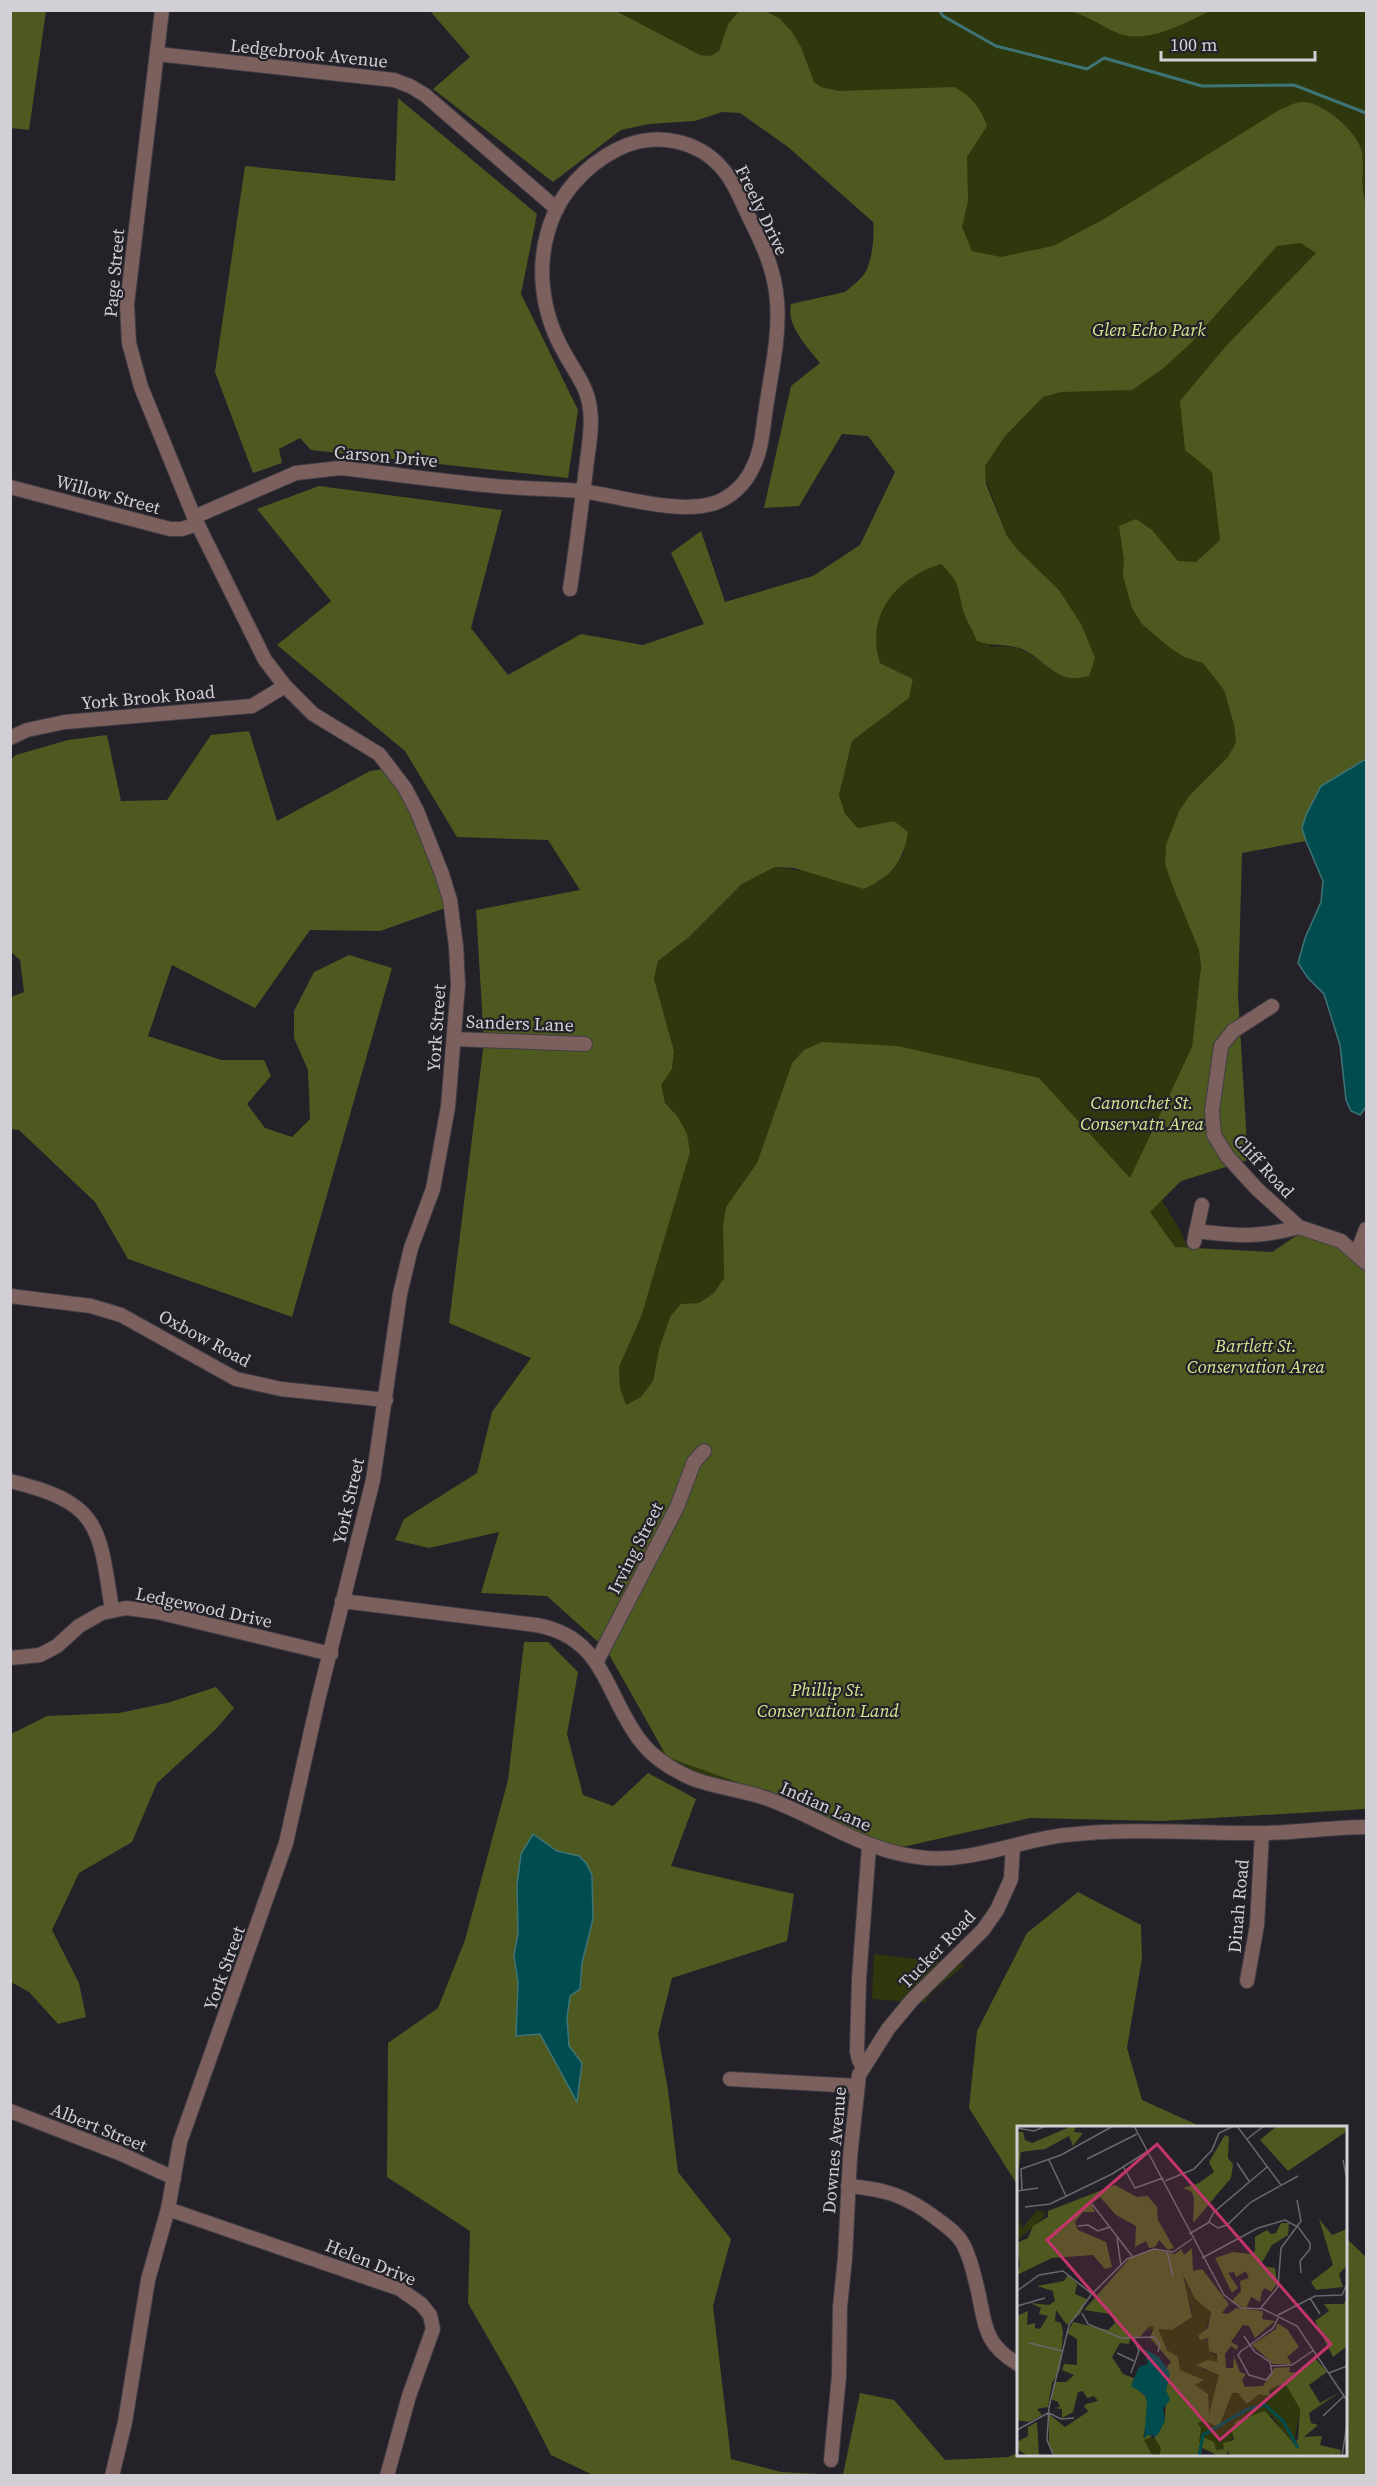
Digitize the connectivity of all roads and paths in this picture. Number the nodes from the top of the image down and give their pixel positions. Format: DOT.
graph roads {
  1 [pos="162,10"];
  2 [pos="157,54"];
  3 [pos="557,209"];
  4 [pos="10,486"];
  5 [pos="584,492"];
  6 [pos="195,520"];
  7 [pos="570,589"];
  8 [pos="229,592"];
  9 [pos="285,686"];
  10 [pos="10,738"];
  11 [pos="1272,1006"];
  12 [pos="454,1039"];
  13 [pos="585,1044"];
  14 [pos="1202,1205"];
  15 [pos="1299,1227"];
  16 [pos="1366,1229"];
  17 [pos="1362,1258"];
  18 [pos="10,1296"];
  19 [pos="386,1400"];
  20 [pos="704,1451"];
  21 [pos="10,1481"];
  22 [pos="342,1600"];
  23 [pos="112,1610"];
  24 [pos="331,1653"];
  25 [pos="10,1658"];
  26 [pos="597,1661"];
  27 [pos="1366,1827"];
  28 [pos="1262,1833"];
  29 [pos="869,1846"];
  30 [pos="1013,1846"];
  31 [pos="1247,1981"];
  32 [pos="864,2067"];
  33 [pos="730,2079"];
  34 [pos="857,2086"];
  35 [pos="10,2110"];
  36 [pos="174,2178"];
  37 [pos="848,2186"];
  38 [pos="168,2208"];
  39 [pos="1017,2363"];
  40 [pos="831,2460"];
  41 [pos="112,2475"];
  42 [pos="387,2475"];
  1 -- 2 [label="street, Page Street"];
  2 -- 3 [label="street, Ledgebrook Avenue"];
  2 -- 6 [label="street, Page Street"];
  3 -- 5 [label="street, Freely Drive"];
  3 -- 5 [label="street, Freely Drive"];
  4 -- 6 [label="street, Willow Street"];
  5 -- 6 [label="street, Carson Drive"];
  5 -- 7 [label="street"];
  6 -- 8 [label="street, Page Street"];
  8 -- 9 [label="street, York Street"];
  9 -- 10 [label="street, York Brook Road"];
  9 -- 12 [label="street, York Street"];
  11 -- 15 [label="street, Cliff Road"];
  12 -- 13 [label="street, Sanders Lane"];
  12 -- 19 [label="street, York Street"];
  14 -- 15 [label="street"];
  15 -- 17 [label="street"];
  16 -- 17 [label="street"];
  18 -- 19 [label="street, Oxbow Road"];
  19 -- 22 [label="street, York Street"];
  20 -- 26 [label="street, Irving Street"];
  21 -- 23 [label="street"];
  22 -- 24 [label="street, York Street"];
  22 -- 26 [label="street, Indian Lane"];
  23 -- 24 [label="street, Ledgewood Drive"];
  23 -- 25 [label="street, Ledgewood Drive"];
  24 -- 36 [label="street, York Street"];
  26 -- 29 [label="street, Indian Lane"];
  27 -- 28 [label="street, Indian Lane"];
  28 -- 30 [label="street, Indian Lane"];
  28 -- 31 [label="street, Dinah Road"];
  29 -- 30 [label="street, Indian Lane"];
  29 -- 32 [label="street, Downes Avenue"];
  30 -- 32 [label="street, Tucker Road"];
  32 -- 34 [label="street, Downes Avenue"];
  33 -- 34 [label="street"];
  34 -- 37 [label="street, Downes Avenue"];
  35 -- 36 [label="street, Albert Street"];
  36 -- 38 [label="street, York Street"];
  37 -- 39 [label="street"];
  37 -- 40 [label="street, Downes Avenue"];
  38 -- 41 [label="street, York Street"];
  38 -- 42 [label="street, Helen Drive"];
}
